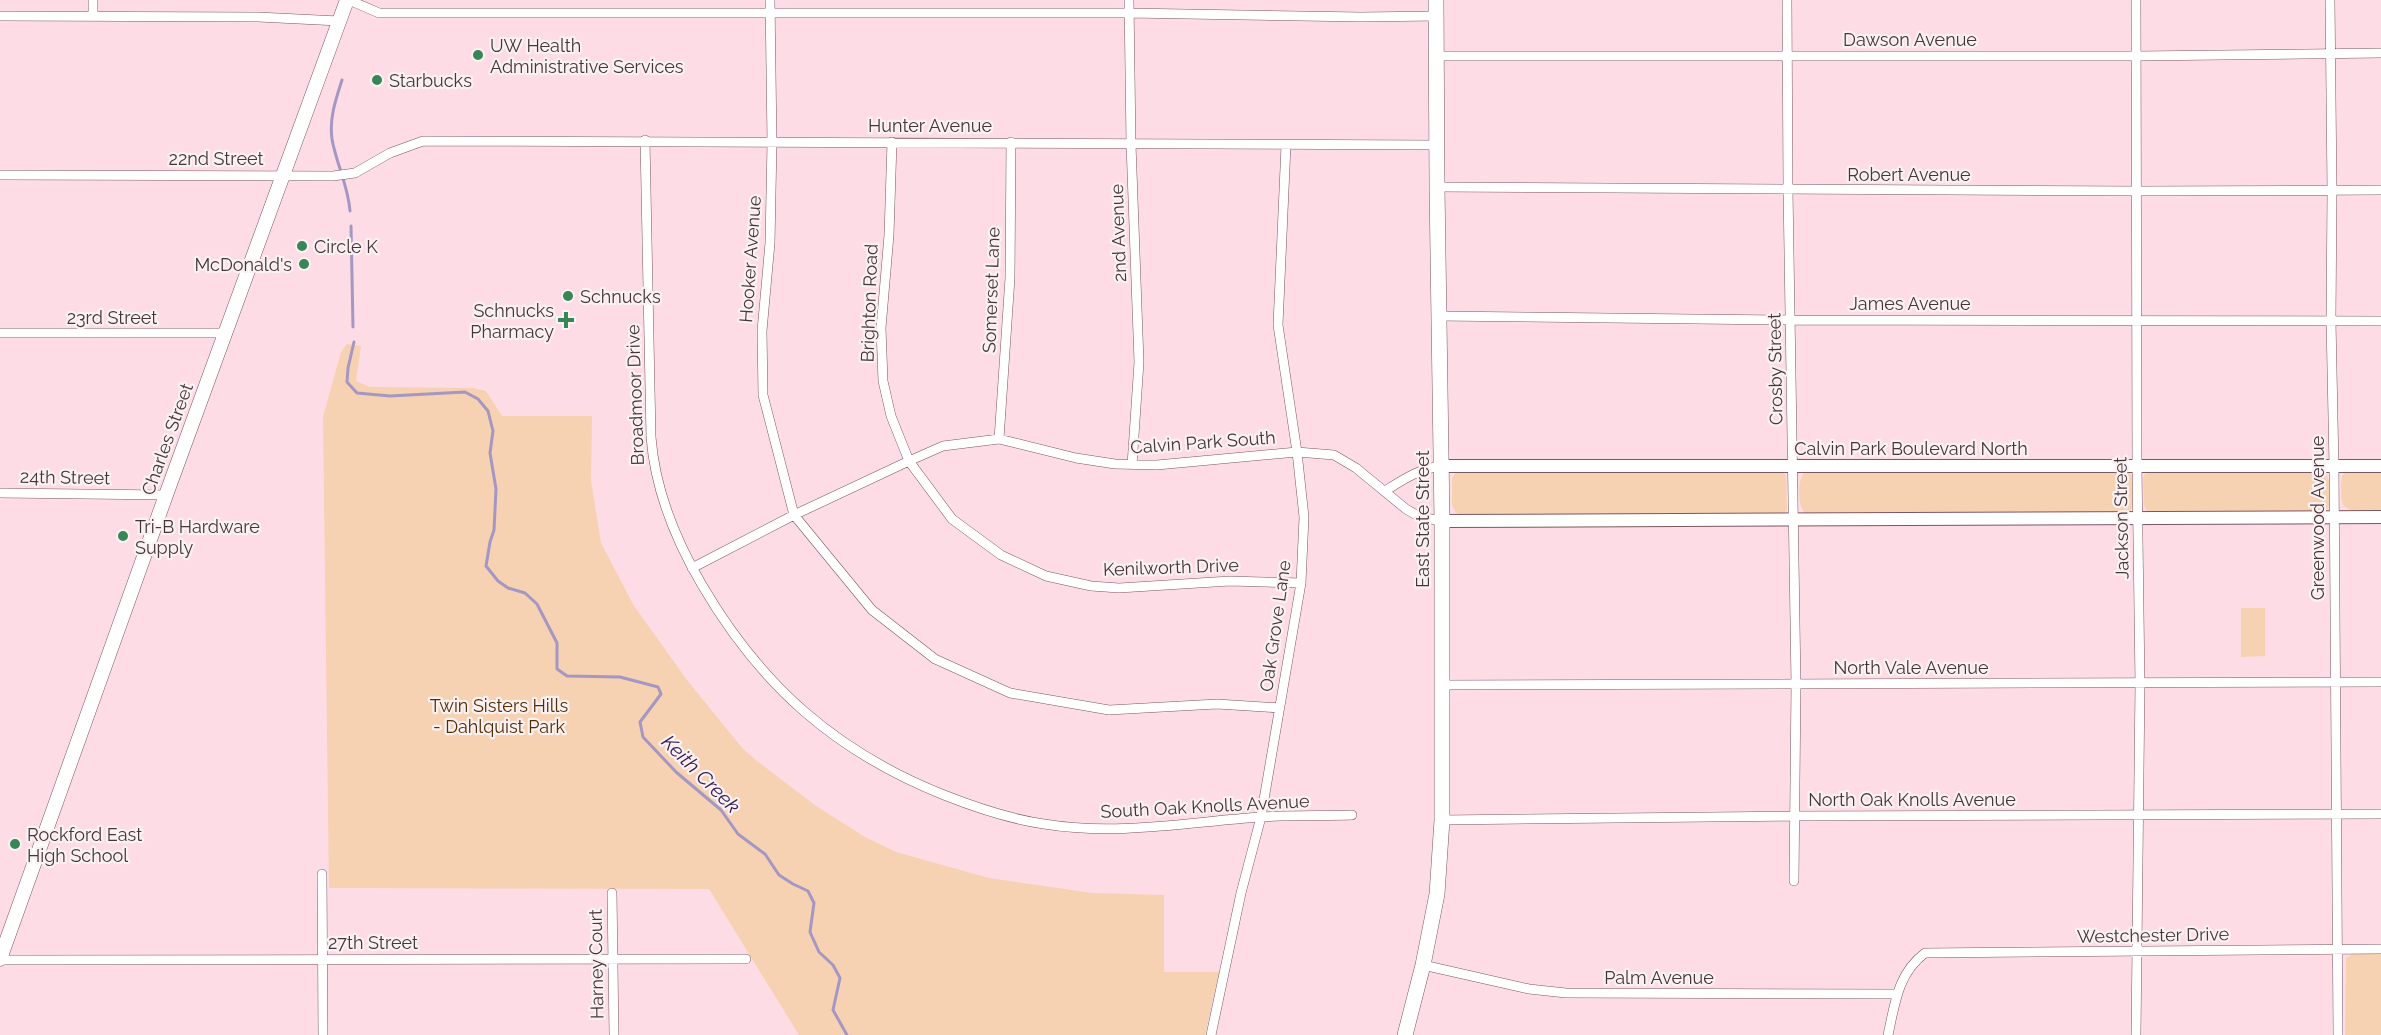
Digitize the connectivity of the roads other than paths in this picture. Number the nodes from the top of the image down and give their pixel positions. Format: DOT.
graph roads {
  1 [pos="93,0"];
  2 [pos="348,0"];
  3 [pos="770,0"];
  4 [pos="1129,0"];
  5 [pos="1436,0"];
  6 [pos="1787,0"];
  7 [pos="2136,0"];
  8 [pos="2330,0"];
  9 [pos="770,13"];
  10 [pos="1129,13"];
  11 [pos="93,15"];
  12 [pos="0,16"];
  13 [pos="1437,16"];
  14 [pos="339,21"];
  15 [pos="2330,53"];
  16 [pos="2381,53"];
  17 [pos="1787,55"];
  18 [pos="1438,56"];
  19 [pos="2137,56"];
  20 [pos="645,140"];
  21 [pos="423,141"];
  22 [pos="772,142"];
  23 [pos="892,142"];
  24 [pos="1011,142"];
  25 [pos="1131,144"];
  26 [pos="1287,145"];
  27 [pos="1436,145"];
  28 [pos="0,175"];
  29 [pos="284,175"];
  30 [pos="1437,187"];
  31 [pos="1788,190"];
  32 [pos="2381,190"];
  33 [pos="2138,191"];
  34 [pos="2332,191"];
  35 [pos="1438,316"];
  36 [pos="1791,320"];
  37 [pos="2137,320"];
  38 [pos="2331,321"];
  39 [pos="2381,321"];
  40 [pos="0,333"];
  41 [pos="225,333"];
  42 [pos="999,439"];
  43 [pos="1297,452"];
  44 [pos="909,460"];
  45 [pos="1132,465"];
  46 [pos="1442,466"];
  47 [pos="1793,466"];
  48 [pos="2137,466"];
  49 [pos="2334,466"];
  50 [pos="2381,466"];
  51 [pos="1385,491"];
  52 [pos="0,493"];
  53 [pos="166,495"];
  54 [pos="794,515"];
  55 [pos="2139,517"];
  56 [pos="2334,517"];
  57 [pos="2381,517"];
  58 [pos="1793,519"];
  59 [pos="1442,521"];
  60 [pos="693,568"];
  61 [pos="1301,583"];
  62 [pos="2335,682"];
  63 [pos="2381,682"];
  64 [pos="1796,684"];
  65 [pos="2140,684"];
  66 [pos="1441,686"];
  67 [pos="1280,708"];
  68 [pos="2337,814"];
  69 [pos="2381,814"];
  70 [pos="1352,815"];
  71 [pos="2140,815"];
  72 [pos="1794,816"];
  73 [pos="1261,817"];
  74 [pos="1442,820"];
  75 [pos="322,874"];
  76 [pos="1794,881"];
  77 [pos="612,893"];
  78 [pos="2338,949"];
  79 [pos="2381,949"];
  80 [pos="2137,952"];
  81 [pos="322,958"];
  82 [pos="612,958"];
  83 [pos="746,959"];
  84 [pos="0,960"];
  85 [pos="1422,965"];
  86 [pos="1897,994"];
  87 [pos="323,1035"];
  88 [pos="614,1035"];
  89 [pos="1211,1035"];
  90 [pos="1405,1035"];
  91 [pos="1888,1035"];
  92 [pos="2136,1035"];
  93 [pos="2338,1035"];
  1 -- 11 [label="street"];
  2 -- 9 [label="street"];
  2 -- 14 [label="main road, Charles Street"];
  3 -- 9 [label="street, Hooker Avenue"];
  4 -- 10 [label="street, 2nd Avenue"];
  5 -- 13 [label="main road, East State Street"];
  6 -- 17 [label="street, Crosby Street"];
  7 -- 19 [label="street, Jackson Street"];
  8 -- 15 [label="street, Greenwood Avenue"];
  9 -- 10 [label="street"];
  9 -- 22 [label="street, Hooker Avenue"];
  10 -- 13 [label="street"];
  10 -- 25 [label="street, 2nd Avenue"];
  11 -- 12 [label="street"];
  11 -- 14 [label="street"];
  13 -- 18 [label="main road, East State Street"];
  14 -- 29 [label="main road, Charles Street"];
  15 -- 16 [label="street, Dawson Avenue"];
  15 -- 19 [label="street, Dawson Avenue"];
  15 -- 34 [label="street, Greenwood Avenue"];
  17 -- 18 [label="street, Dawson Avenue"];
  17 -- 19 [label="street, Dawson Avenue"];
  17 -- 31 [label="street, Crosby Street"];
  18 -- 27 [label="main road, East State Street"];
  19 -- 33 [label="street, Jackson Street"];
  20 -- 21 [label="street, Hunter Avenue"];
  20 -- 22 [label="street, Hunter Avenue"];
  20 -- 60 [label="street, Broadmoor Drive"];
  21 -- 29 [label="street, 22nd Street"];
  22 -- 23 [label="street, Hunter Avenue"];
  22 -- 54 [label="street, Hooker Avenue"];
  23 -- 24 [label="street, Hunter Avenue"];
  23 -- 44 [label="street, Brighton Road"];
  24 -- 25 [label="street, Hunter Avenue"];
  24 -- 42 [label="street, Somerset Lane"];
  25 -- 26 [label="street, Hunter Avenue"];
  25 -- 45 [label="street, 2nd Avenue"];
  26 -- 27 [label="street, Hunter Avenue"];
  26 -- 43 [label="street, Oak Grove Lane"];
  27 -- 30 [label="main road, East State Street"];
  28 -- 29 [label="street, 22nd Street"];
  29 -- 41 [label="main road, Charles Street"];
  30 -- 31 [label="street, Robert Avenue"];
  30 -- 35 [label="main road, East State Street"];
  31 -- 33 [label="street, Robert Avenue"];
  31 -- 36 [label="street, Crosby Street"];
  32 -- 34 [label="street, Robert Avenue"];
  33 -- 34 [label="street, Robert Avenue"];
  33 -- 37 [label="street, Jackson Street"];
  34 -- 38 [label="street, Greenwood Avenue"];
  35 -- 36 [label="street, James Avenue"];
  35 -- 46 [label="main road, East State Street"];
  36 -- 37 [label="street, James Avenue"];
  36 -- 47 [label="street, Crosby Street"];
  37 -- 38 [label="street, James Avenue"];
  37 -- 48 [label="street, Jackson Street"];
  38 -- 39 [label="street, James Avenue"];
  38 -- 49 [label="street, Greenwood Avenue"];
  40 -- 41 [label="street, 23rd Street"];
  41 -- 53 [label="main road, Charles Street"];
  42 -- 44 [label="street, Calvin Park South"];
  42 -- 45 [label="street, Calvin Park South"];
  43 -- 45 [label="street, Calvin Park South"];
  43 -- 51 [label="street, Calvin Park South"];
  43 -- 61 [label="street, Oak Grove Lane"];
  44 -- 54 [label="street, Calvin Park South"];
  44 -- 61 [label="street, Kenilworth Drive"];
  46 -- 47 [label="street, Calvin Park Boulevard North"];
  46 -- 51 [label="street"];
  46 -- 59 [label="main road, East State Street"];
  47 -- 48 [label="street, Calvin Park Boulevard North"];
  47 -- 58 [label="street, Crosby Street"];
  48 -- 49 [label="street, Calvin Park Boulevard North"];
  48 -- 55 [label="street, Jackson Street"];
  49 -- 50 [label="street, Calvin Park Boulevard North"];
  49 -- 56 [label="street, Greenwood Avenue"];
  51 -- 59 [label="street, Calvin Park South"];
  52 -- 53 [label="street, 24th Street"];
  53 -- 84 [label="main road, Charles Street"];
  54 -- 60 [label="street, Calvin Park South"];
  54 -- 67 [label="street"];
  55 -- 56 [label="street"];
  55 -- 58 [label="street"];
  55 -- 65 [label="street, Jackson Street"];
  56 -- 57 [label="street"];
  56 -- 62 [label="street, Greenwood Avenue"];
  58 -- 59 [label="street"];
  58 -- 64 [label="street, Crosby Street"];
  59 -- 66 [label="main road, East State Street"];
  60 -- 73 [label="street, South Oak Knolls Avenue"];
  61 -- 67 [label="street, Oak Grove Lane"];
  62 -- 63 [label="street, North Vale Avenue"];
  62 -- 65 [label="street, North Vale Avenue"];
  62 -- 68 [label="street, Greenwood Avenue"];
  64 -- 65 [label="street, North Vale Avenue"];
  64 -- 66 [label="street, North Vale Avenue"];
  64 -- 72 [label="street, Crosby Street"];
  65 -- 71 [label="street, Jackson Street"];
  66 -- 74 [label="main road, East State Street"];
  67 -- 73 [label="street, Oak Grove Lane"];
  68 -- 69 [label="street, North Oak Knolls Avenue"];
  68 -- 71 [label="street, North Oak Knolls Avenue"];
  68 -- 78 [label="street, Greenwood Avenue"];
  70 -- 73 [label="street, South Oak Knolls Avenue"];
  71 -- 72 [label="street, North Oak Knolls Avenue"];
  71 -- 80 [label="street, Jackson Street"];
  72 -- 74 [label="street, North Oak Knolls Avenue"];
  72 -- 76 [label="street, Crosby Street"];
  73 -- 89 [label="street, Oak Grove Lane"];
  74 -- 85 [label="main road, East State Street"];
  75 -- 81 [label="street"];
  77 -- 82 [label="street, Harney Court"];
  78 -- 79 [label="street, Westchester Drive"];
  78 -- 80 [label="street, Westchester Drive"];
  78 -- 93 [label="street, Greenwood Avenue"];
  80 -- 86 [label="street, Westchester Drive"];
  80 -- 92 [label="street, Jackson Street"];
  81 -- 82 [label="street, 27th Street"];
  81 -- 84 [label="street, 27th Street"];
  81 -- 87 [label="street"];
  82 -- 83 [label="street, 27th Street"];
  82 -- 88 [label="street, Harney Court"];
  85 -- 86 [label="street, Palm Avenue"];
  85 -- 90 [label="main road, East State Street"];
  86 -- 91 [label="street"];
}
